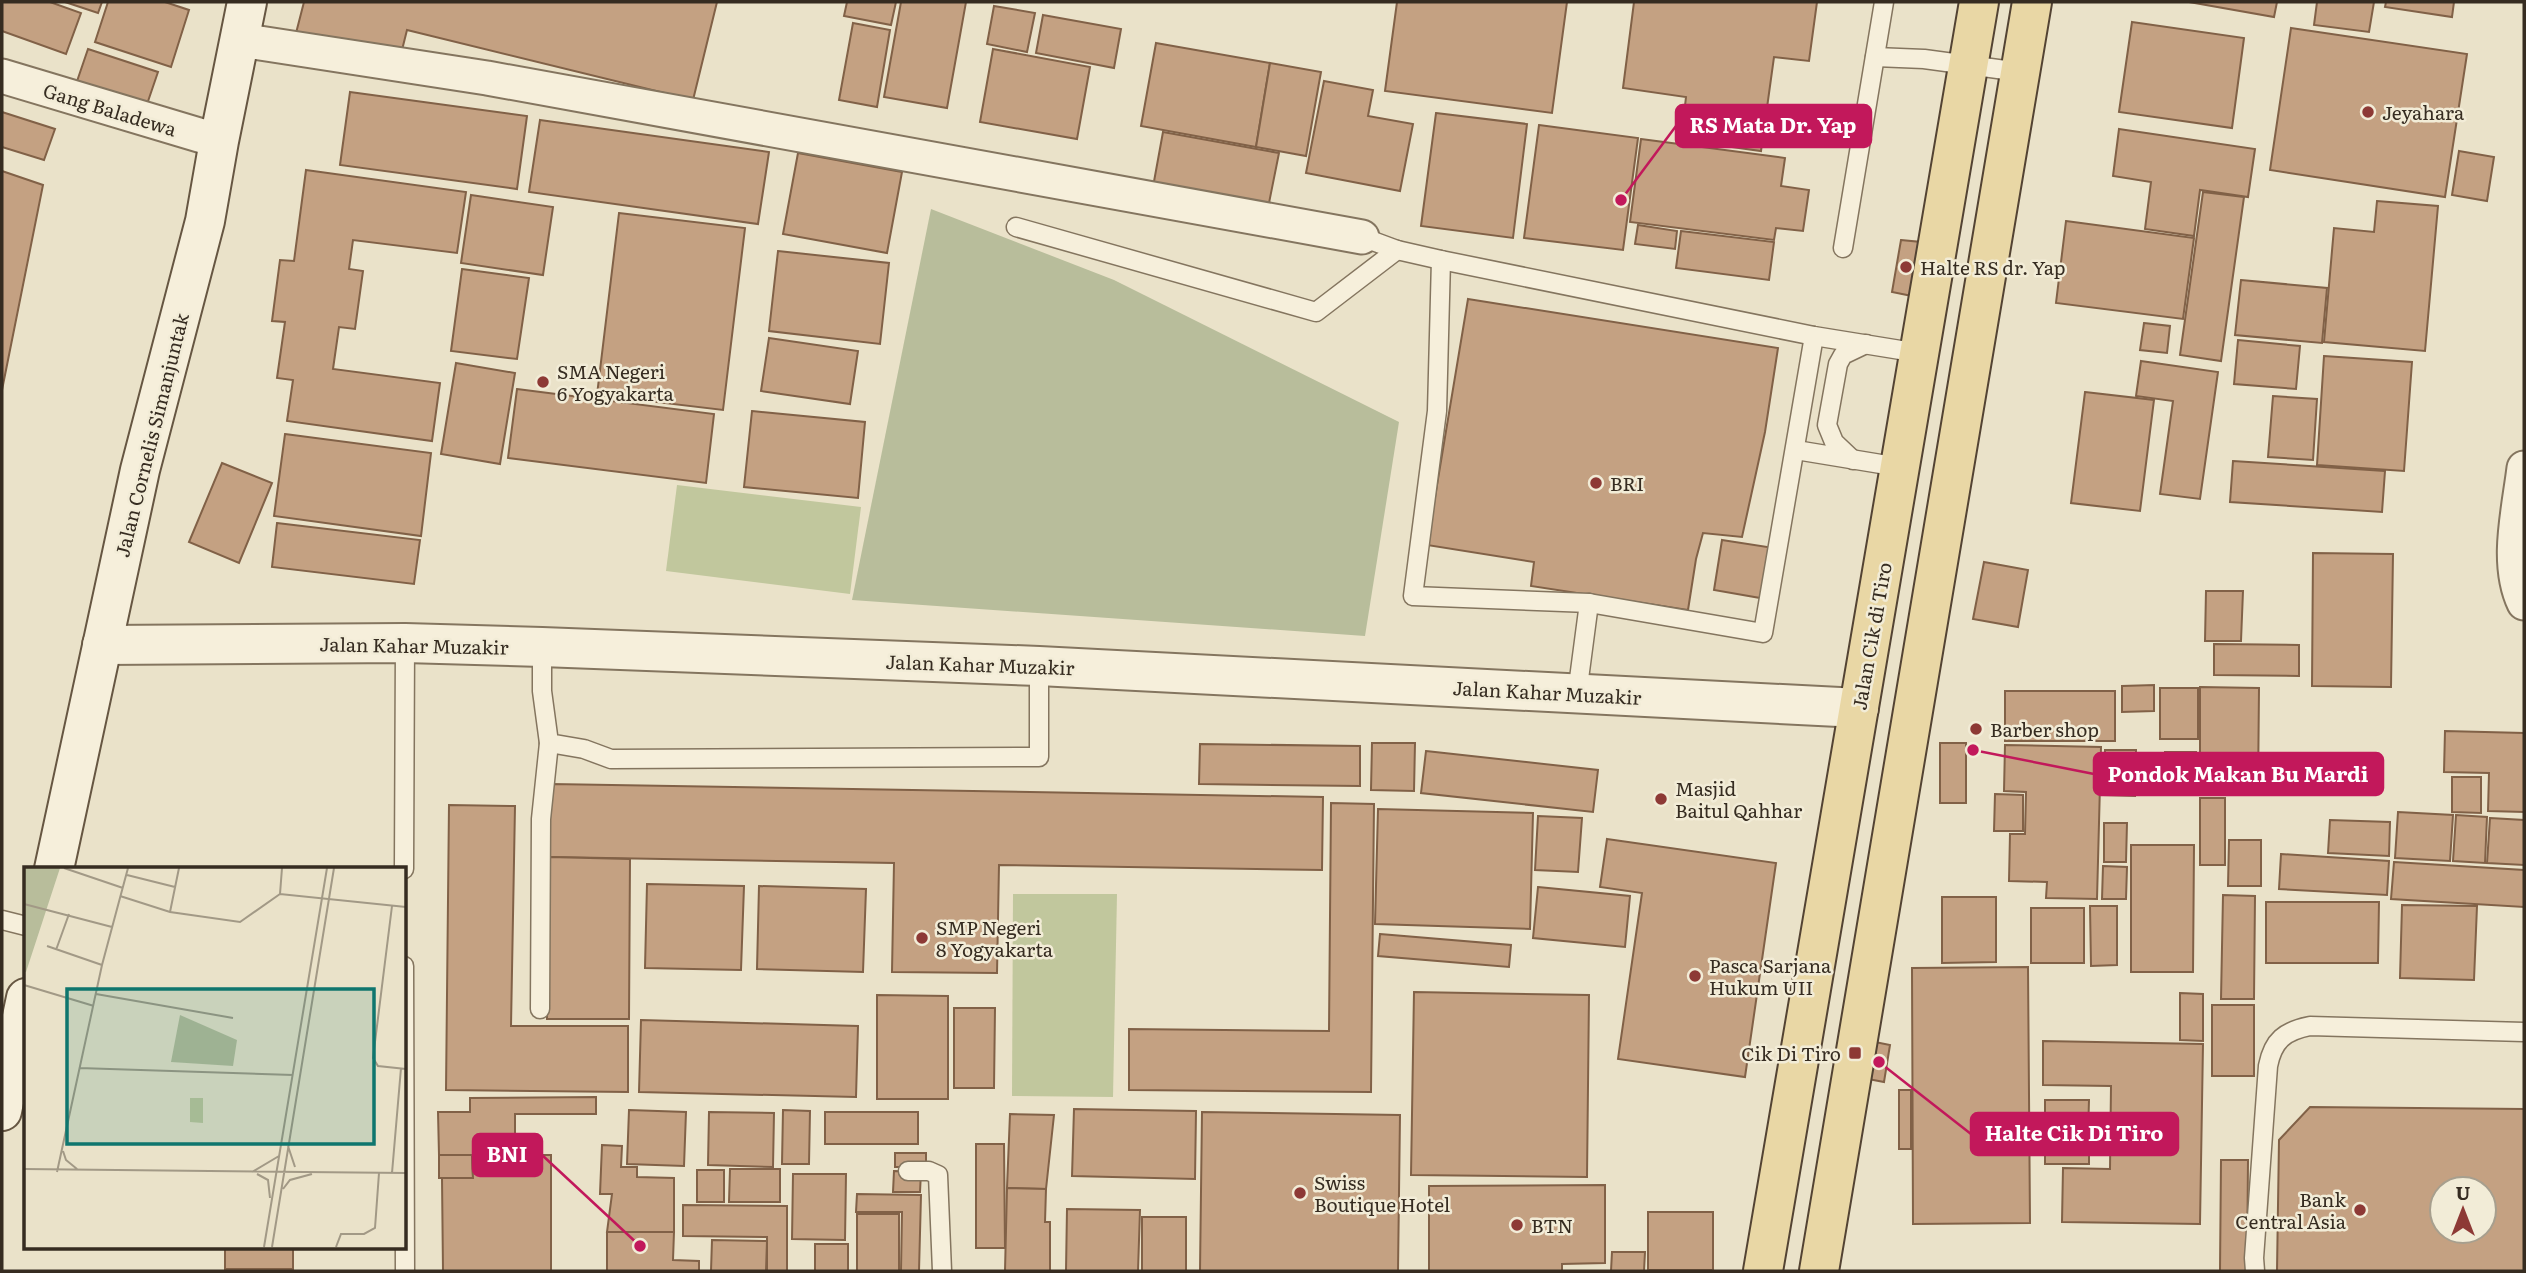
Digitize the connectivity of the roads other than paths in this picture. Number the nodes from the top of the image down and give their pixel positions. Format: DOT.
graph roads {
  1 [pos="247,2"];
  2 [pos="1884,2"];
  3 [pos="1979,2"];
  4 [pos="2032,2"];
  5 [pos="240,40"];
  6 [pos="1875,57"];
  7 [pos="1969,65"];
  8 [pos="2020,72"];
  9 [pos="2,76"];
  10 [pos="219,141"];
  11 [pos="1016,227"];
  12 [pos="1362,237"];
  13 [pos="1843,248"];
  14 [pos="1397,250"];
  15 [pos="1441,260"];
  16 [pos="1814,336"];
  17 [pos="1866,344"];
  18 [pos="1920,353"];
  19 [pos="1796,450"];
  20 [pos="1853,460"];
  21 [pos="1899,467"];
  22 [pos="2524,468"];
  23 [pos="1589,603"];
  24 [pos="2524,603"];
  25 [pos="405,643"];
  26 [pos="102,646"];
  27 [pos="542,647"];
  28 [pos="1039,666"];
  29 [pos="1577,694"];
  30 [pos="1859,708"];
  31 [pos="1913,711"];
  32 [pos="549,743"];
  33 [pos="54,867"];
  34 [pos="404,867"];
  35 [pos="2,920"];
  36 [pos="24,926"];
  37 [pos="24,1004"];
  38 [pos="540,1009"];
  39 [pos="2524,1032"];
  40 [pos="8,1056"];
  41 [pos="2,1111"];
  42 [pos="908,1171"];
  43 [pos="405,1248"];
  44 [pos="405,1271"];
  45 [pos="942,1271"];
  46 [pos="1763,1271"];
  47 [pos="1819,1271"];
  48 [pos="2255,1271"];
  1 -- 5 [label="street, Jalan Cornelis Simanjuntak"];
  2 -- 6 [label="lane"];
  3 -- 7 [label="main road, Jalan Cik di Tiro"];
  4 -- 8 [label="main road"];
  5 -- 10 [label="street, Jalan Cornelis Simanjuntak"];
  5 -- 12 [label="street"];
  6 -- 7 [label="lane"];
  6 -- 13 [label="lane"];
  7 -- 8 [label="lane"];
  7 -- 18 [label="main road, Jalan Cik di Tiro"];
  8 -- 31 [label="main road"];
  9 -- 10 [label="street, Gang Baladewa"];
  10 -- 26 [label="street, Jalan Cornelis Simanjuntak"];
  11 -- 14 [label="lane"];
  12 -- 14 [label="lane"];
  14 -- 15 [label="lane"];
  15 -- 16 [label="lane"];
  15 -- 23 [label="lane"];
  16 -- 17 [label="lane"];
  16 -- 19 [label="lane"];
  17 -- 18 [label="lane"];
  17 -- 20 [label="lane"];
  18 -- 21 [label="main road, Jalan Cik di Tiro"];
  19 -- 20 [label="lane"];
  19 -- 23 [label="lane"];
  20 -- 21 [label="lane"];
  21 -- 30 [label="main road, Jalan Cik di Tiro"];
  22 -- 24 [label="street"];
  23 -- 29 [label="lane"];
  25 -- 26 [label="street, Jalan Kahar Muzakir"];
  25 -- 27 [label="street, Jalan Kahar Muzakir"];
  25 -- 34 [label="lane"];
  26 -- 33 [label="street, Jalan Cornelis Simanjuntak"];
  27 -- 28 [label="street, Jalan Kahar Muzakir"];
  27 -- 32 [label="lane"];
  28 -- 29 [label="street, Jalan Kahar Muzakir"];
  28 -- 32 [label="lane"];
  29 -- 30 [label="street, Jalan Kahar Muzakir"];
  30 -- 31 [label="main road"];
  30 -- 46 [label="main road, Jalan Cik di Tiro"];
  31 -- 47 [label="main road"];
  32 -- 38 [label="lane"];
  35 -- 36 [label="lane"];
  37 -- 40 [label="street"];
  39 -- 48 [label="lane"];
  40 -- 41 [label="street"];
  42 -- 45 [label="lane"];
  43 -- 44 [label="lane"];
}
